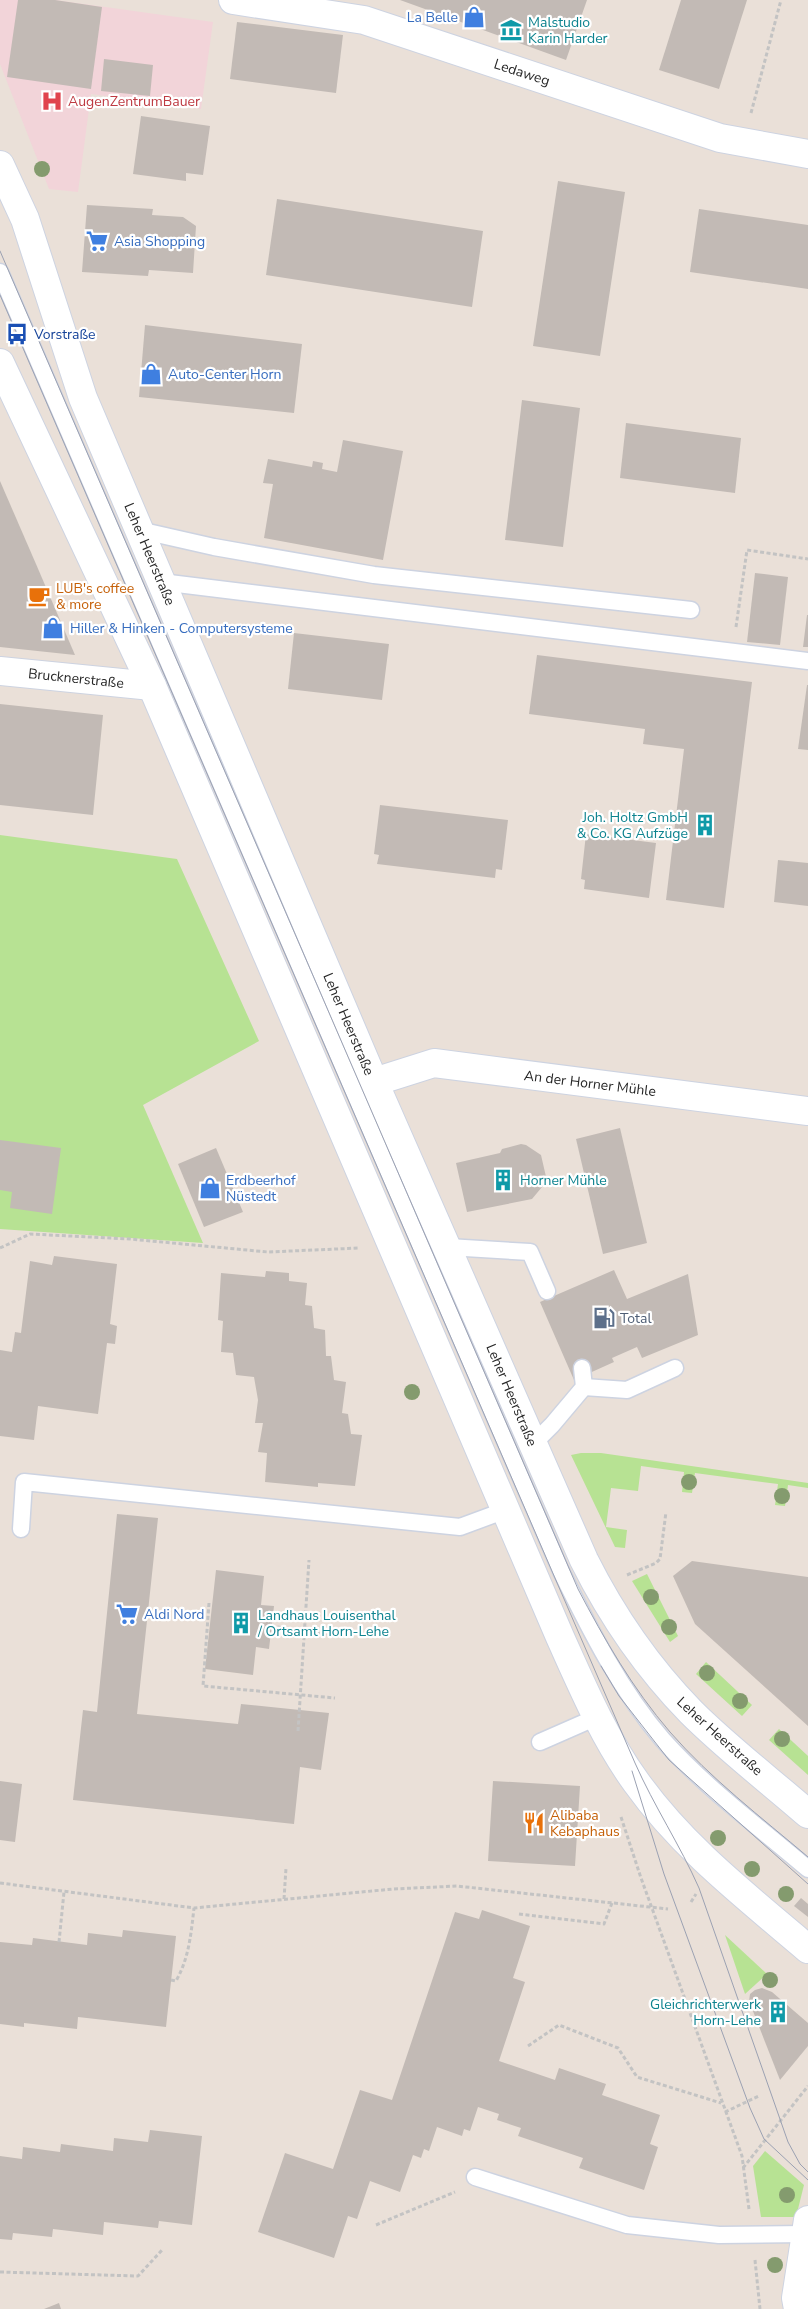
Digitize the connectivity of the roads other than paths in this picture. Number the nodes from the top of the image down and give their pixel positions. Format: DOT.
graph roads {
  1 [pos="233,0"];
  2 [pos="808,154"];
  3 [pos="0,165"];
  4 [pos="0,272"];
  5 [pos="0,363"];
  6 [pos="139,530"];
  7 [pos="161,582"];
  8 [pos="691,610"];
  9 [pos="808,662"];
  10 [pos="0,671"];
  11 [pos="152,686"];
  12 [pos="374,1082"];
  13 [pos="808,1111"];
  14 [pos="448,1247"];
  15 [pos="547,1291"];
  16 [pos="582,1368"];
  17 [pos="676,1368"];
  18 [pos="584,1387"];
  19 [pos="533,1444"];
  20 [pos="506,1510"];
  21 [pos="21,1529"];
  22 [pos="597,1717"];
  23 [pos="540,1742"];
  24 [pos="808,1814"];
  25 [pos="808,1869"];
  26 [pos="808,1949"];
  27 [pos="475,2177"];
  28 [pos="806,2227"];
  29 [pos="798,2309"];
  1 -- 2 [label="main road, Ledaweg"];
  3 -- 6 [label="main road, Leher Heerstraße"];
  4 -- 25 [label="lane"];
  5 -- 11 [label="main road"];
  6 -- 7 [label="main road, Leher Heerstraße"];
  6 -- 8 [label="lane"];
  7 -- 9 [label="lane"];
  7 -- 12 [label="main road, Leher Heerstraße"];
  10 -- 11 [label="main road, Brucknerstraße"];
  11 -- 20 [label="main road"];
  12 -- 13 [label="main road, An der Horner Mühle"];
  12 -- 14 [label="main road, Leher Heerstraße"];
  14 -- 15 [label="lane"];
  14 -- 19 [label="main road, Leher Heerstraße"];
  16 -- 18 [label="lane"];
  17 -- 18 [label="lane"];
  18 -- 19 [label="lane"];
  19 -- 24 [label="main road, Leher Heerstraße"];
  20 -- 21 [label="lane"];
  20 -- 22 [label="main road"];
  22 -- 23 [label="lane"];
  22 -- 26 [label="main road"];
  27 -- 28 [label="lane"];
  28 -- 29 [label="main road"];
}
